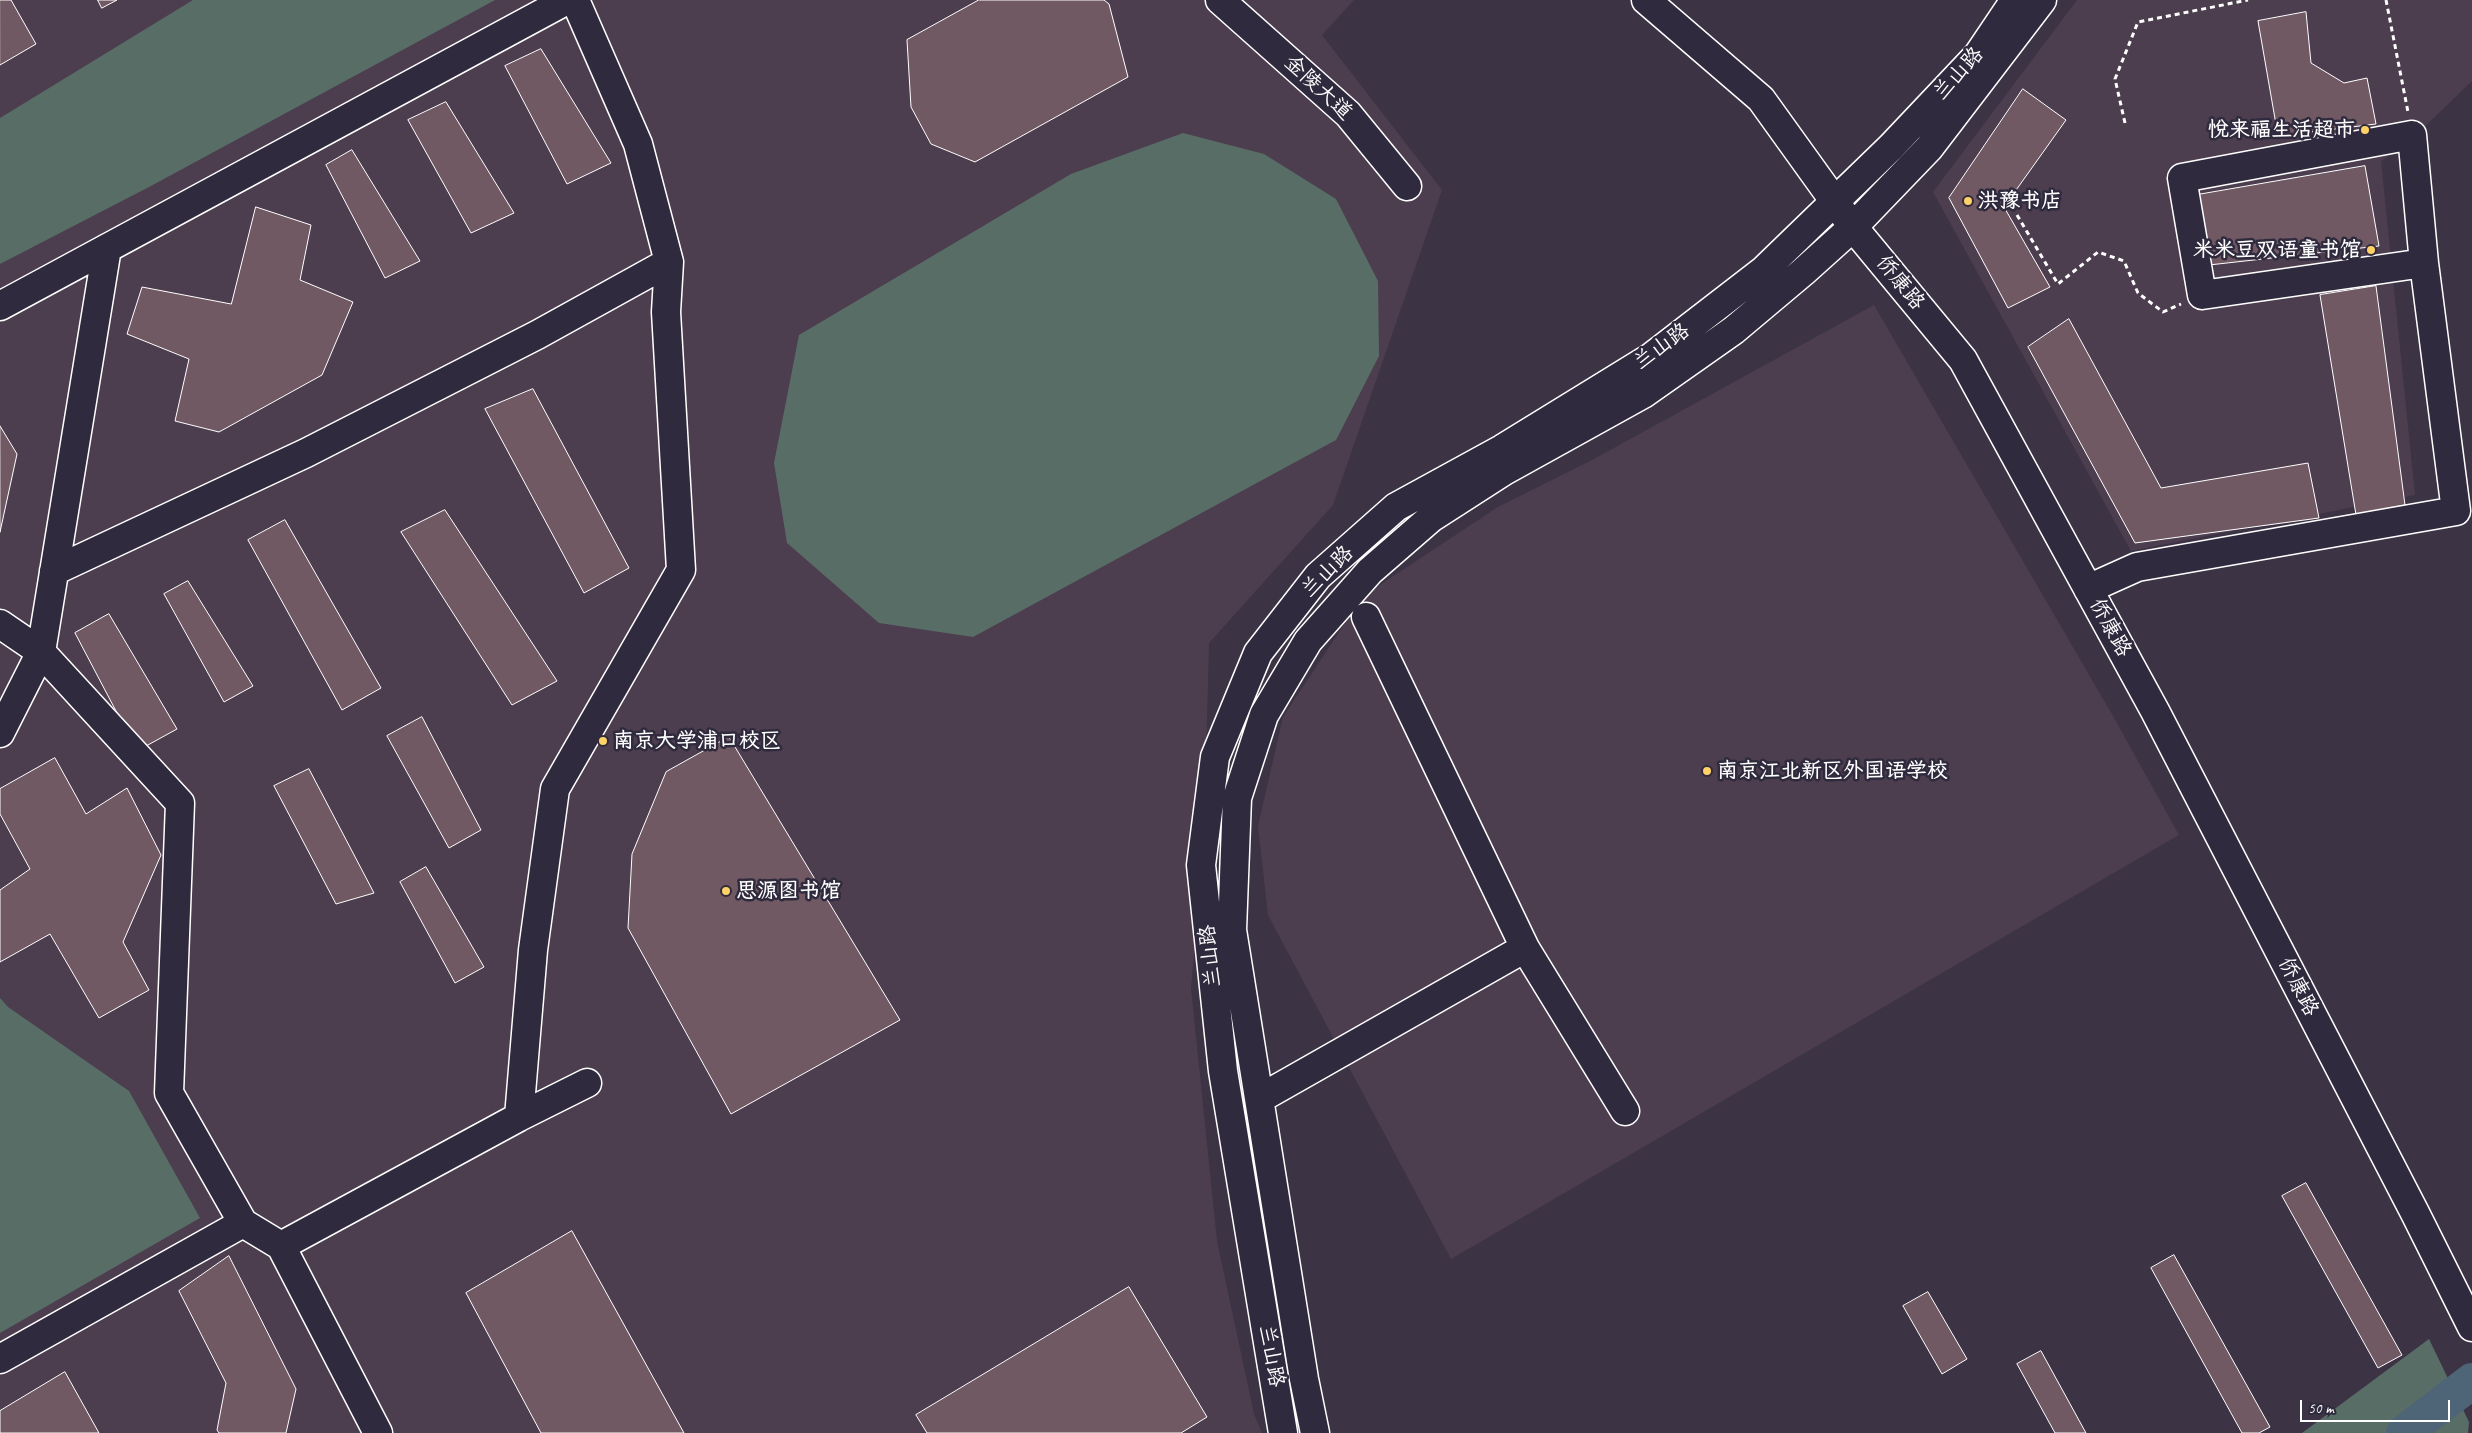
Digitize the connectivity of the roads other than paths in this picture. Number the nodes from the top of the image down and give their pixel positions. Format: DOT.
graph roads {
  1 [pos="567,0"];
  2 [pos="575,0"];
  3 [pos="1220,0"];
  4 [pos="1646,0"];
  5 [pos="2015,0"];
  6 [pos="2042,0"];
  7 [pos="1407,186"];
  8 [pos="1834,202"];
  9 [pos="1853,227"];
  10 [pos="107,248"];
  11 [pos="669,262"];
  12 [pos="2424,262"];
  13 [pos="0,306"];
  14 [pos="54,571"];
  15 [pos="2088,589"];
  16 [pos="1366,617"];
  17 [pos="0,624"];
  18 [pos="41,652"];
  19 [pos="0,733"];
  20 [pos="1525,948"];
  21 [pos="587,1083"];
  22 [pos="1259,1099"];
  23 [pos="1625,1111"];
  24 [pos="519,1117"];
  25 [pos="243,1223"];
  26 [pos="281,1246"];
  27 [pos="2472,1327"];
  28 [pos="0,1359"];
  29 [pos="378,1433"];
  30 [pos="1283,1433"];
  31 [pos="1315,1433"];
  1 -- 10 [label="street"];
  2 -- 11 [label="street"];
  3 -- 7 [label="street, 金陵大道"];
  4 -- 8 [label="street, 侨康路"];
  5 -- 8 [label="street, 兰山路"];
  6 -- 9 [label="street, 兰山路"];
  8 -- 9 [label="street, 侨康路"];
  8 -- 30 [label="street, 兰山路"];
  9 -- 15 [label="street, 侨康路"];
  9 -- 22 [label="street, 兰山路"];
  10 -- 13 [label="street"];
  10 -- 14 [label="street"];
  11 -- 14 [label="street"];
  11 -- 24 [label="street"];
  12 -- 12 [label="street"];
  12 -- 15 [label="street"];
  14 -- 18 [label="street"];
  15 -- 27 [label="street, 侨康路"];
  16 -- 20 [label="street"];
  17 -- 18 [label="street"];
  18 -- 19 [label="street"];
  18 -- 25 [label="street"];
  20 -- 22 [label="street"];
  20 -- 23 [label="street"];
  21 -- 24 [label="street"];
  22 -- 31 [label="street, 兰山路"];
  24 -- 26 [label="street"];
  25 -- 26 [label="street"];
  25 -- 28 [label="street"];
  26 -- 29 [label="street"];
}
